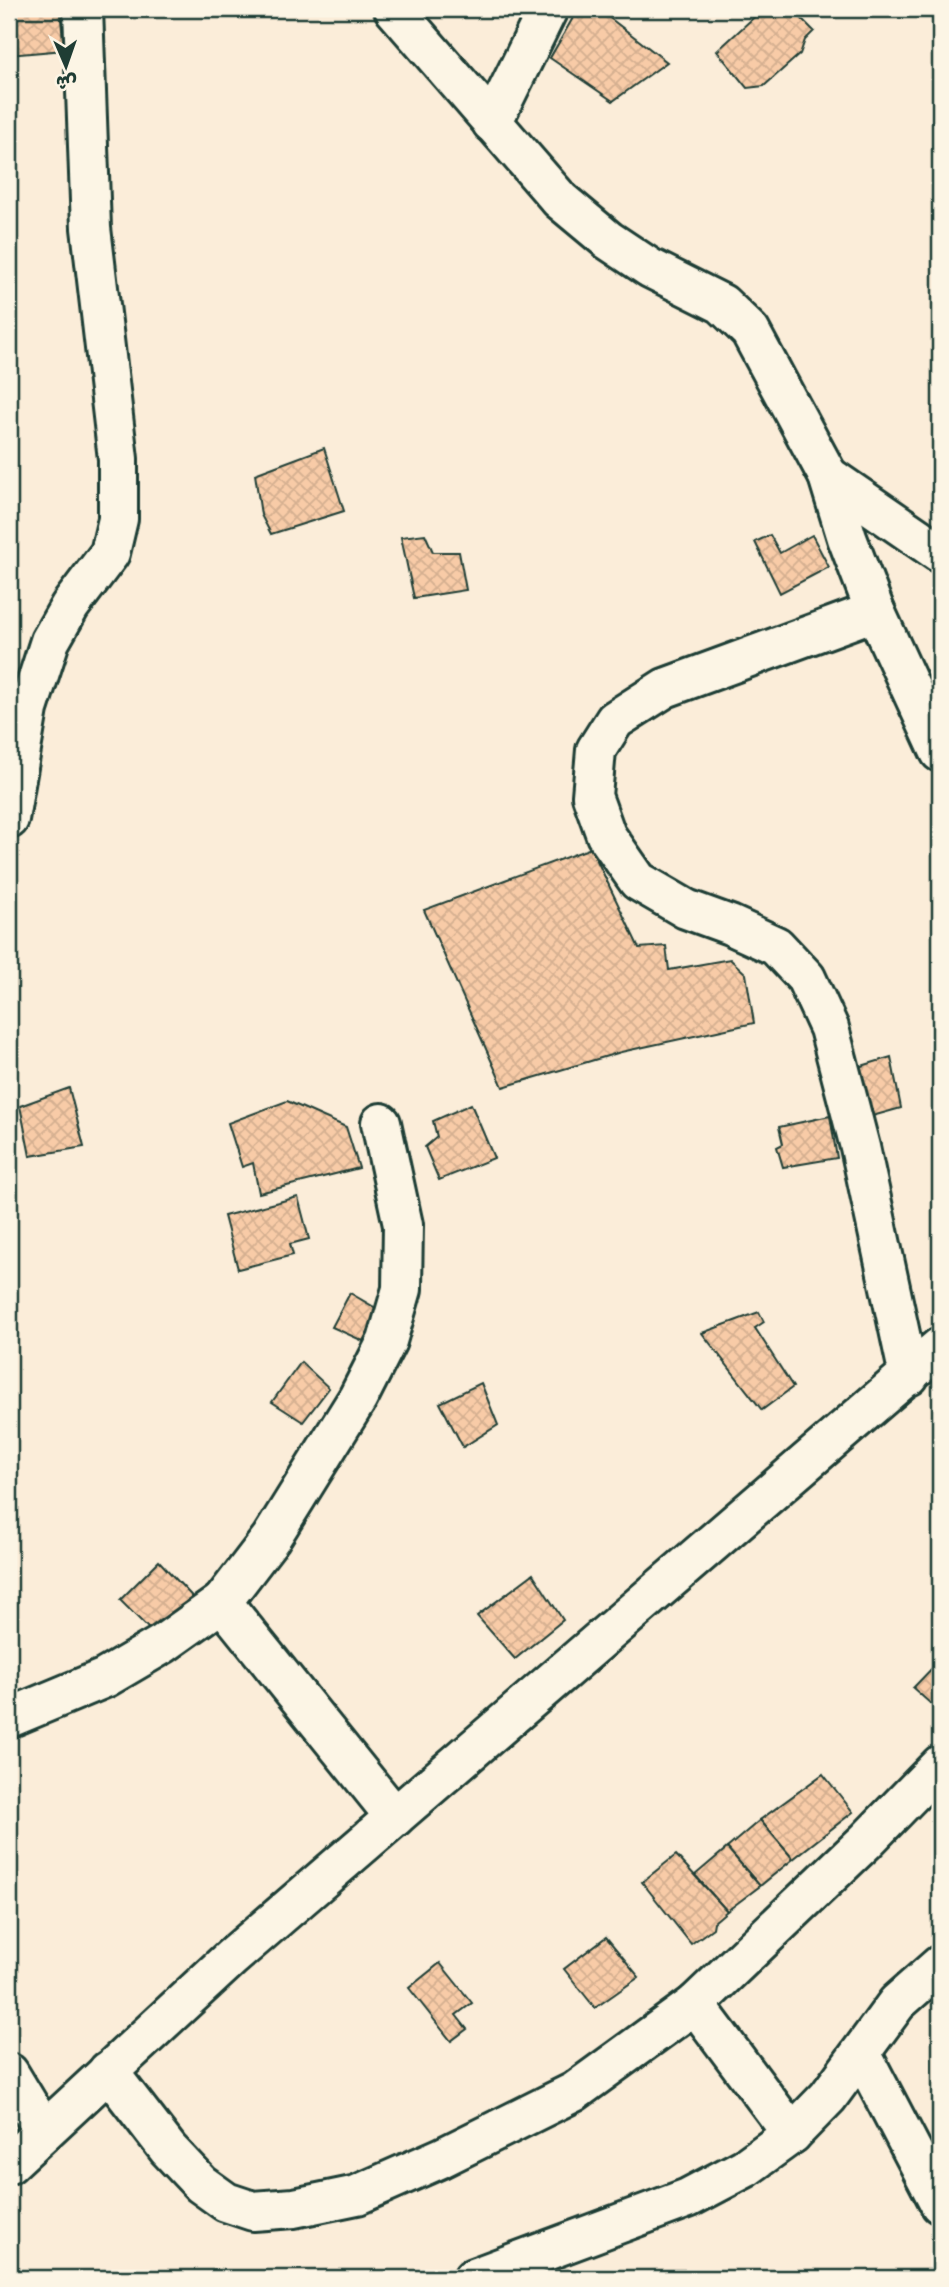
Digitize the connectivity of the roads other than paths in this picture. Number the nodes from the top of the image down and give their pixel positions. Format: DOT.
graph roads {
  1 [pos="83,9"];
  2 [pos="394,9"];
  3 [pos="548,9"];
  4 [pos="492,123"];
  5 [pos="828,476"];
  6 [pos="940,554"];
  7 [pos="875,611"];
  8 [pos="940,752"];
  9 [pos="9,819"];
  10 [pos="381,1123"];
  11 [pos="940,1347"];
  12 [pos="909,1376"];
  13 [pos="222,1602"];
  14 [pos="9,1718"];
  15 [pos="940,1765"];
  16 [pos="395,1817"];
  17 [pos="940,1965"];
  18 [pos="701,2012"];
  19 [pos="861,2053"];
  20 [pos="108,2071"];
  21 [pos="9,2073"];
  22 [pos="786,2126"];
  23 [pos="44,2131"];
  24 [pos="9,2164"];
  25 [pos="940,2204"];
  26 [pos="473,2278"];
  1 -- 9 [label="street"];
  2 -- 4 [label="street"];
  3 -- 4 [label="street"];
  4 -- 5 [label="street"];
  5 -- 6 [label="street"];
  5 -- 7 [label="street"];
  7 -- 8 [label="street"];
  7 -- 12 [label="street"];
  10 -- 13 [label="street"];
  11 -- 12 [label="street"];
  12 -- 16 [label="street"];
  13 -- 14 [label="street"];
  13 -- 16 [label="street"];
  15 -- 18 [label="street"];
  16 -- 20 [label="street"];
  17 -- 19 [label="street"];
  18 -- 20 [label="street"];
  18 -- 22 [label="street"];
  19 -- 22 [label="street"];
  19 -- 25 [label="street"];
  20 -- 23 [label="street"];
  21 -- 23 [label="street"];
  22 -- 26 [label="street"];
  23 -- 24 [label="street"];
}
